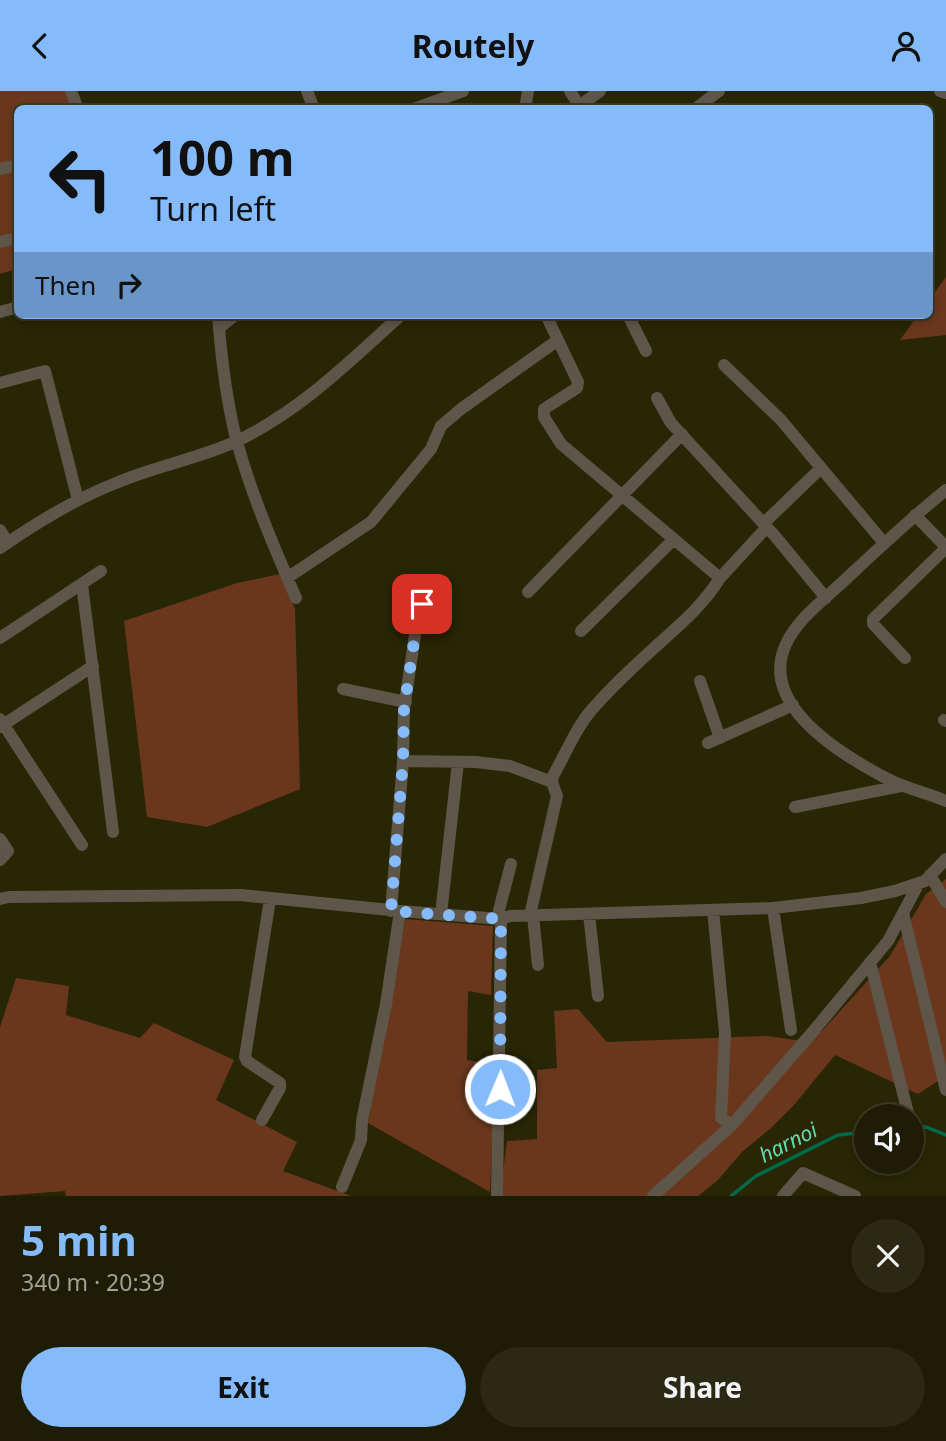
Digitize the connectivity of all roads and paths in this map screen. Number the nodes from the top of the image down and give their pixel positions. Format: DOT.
graph roads {
  1 [pos="463,91"];
  2 [pos="600,91"];
  3 [pos="719,91"];
  4 [pos="940,91"];
  5 [pos="946,93"];
  6 [pos="425,105"];
  7 [pos="582,105"];
  8 [pos="700,105"];
  9 [pos="396,319"];
  10 [pos="548,319"];
  11 [pos="630,319"];
  12 [pos="218,321"];
  13 [pos="558,340"];
  14 [pos="646,351"];
  15 [pos="724,365"];
  16 [pos="0,383"];
  17 [pos="657,398"];
  18 [pos="682,434"];
  19 [pos="236,441"];
  20 [pos="821,468"];
  21 [pos="946,490"];
  22 [pos="624,496"];
  23 [pos="78,500"];
  24 [pos="915,515"];
  25 [pos="766,525"];
  26 [pos="0,530"];
  27 [pos="674,539"];
  28 [pos="884,543"];
  29 [pos="4,546"];
  30 [pos="946,547"];
  31 [pos="101,572"];
  32 [pos="287,578"];
  33 [pos="720,578"];
  34 [pos="428,581"];
  35 [pos="82,583"];
  36 [pos="528,592"];
  37 [pos="296,598"];
  38 [pos="826,598"];
  39 [pos="581,631"];
  40 [pos="0,638"];
  41 [pos="905,658"];
  42 [pos="93,666"];
  43 [pos="699,681"];
  44 [pos="343,689"];
  45 [pos="405,702"];
  46 [pos="793,705"];
  47 [pos="1,723"];
  48 [pos="403,761"];
  49 [pos="458,762"];
  50 [pos="552,782"];
  51 [pos="901,786"];
  52 [pos="946,801"];
  53 [pos="795,807"];
  54 [pos="113,832"];
  55 [pos="0,839"];
  56 [pos="82,845"];
  57 [pos="946,859"];
  58 [pos="0,860"];
  59 [pos="511,864"];
  60 [pos="930,876"];
  61 [pos="919,883"];
  62 [pos="0,899"];
  63 [pos="270,899"];
  64 [pos="946,902"];
  65 [pos="773,908"];
  66 [pos="395,911"];
  67 [pos="713,911"];
  68 [pos="903,913"];
  69 [pos="441,914"];
  70 [pos="589,914"];
  71 [pos="531,915"];
  72 [pos="501,919"];
  73 [pos="870,963"];
  74 [pos="538,965"];
  75 [pos="598,996"];
  76 [pos="791,1030"];
  77 [pos="946,1090"];
  78 [pos="906,1104"];
  79 [pos="262,1120"];
  80 [pos="732,1125"];
  81 [pos="342,1187"];
  82 [pos="839,1193"];
  83 [pos="497,1196"];
  84 [pos="653,1196"];
  85 [pos="783,1196"];
  86 [pos="855,1196"];
  1 -- 6 [label="street"];
  2 -- 7 [label="street"];
  3 -- 8 [label="street"];
  4 -- 5 [label="street"];
  9 -- 19 [label="street"];
  10 -- 13 [label="street"];
  11 -- 14 [label="street"];
  12 -- 19 [label="street"];
  13 -- 22 [label="street"];
  13 -- 32 [label="street"];
  15 -- 20 [label="street"];
  16 -- 23 [label="street"];
  17 -- 18 [label="street"];
  18 -- 22 [label="street"];
  18 -- 25 [label="street"];
  19 -- 23 [label="street"];
  19 -- 32 [label="street"];
  20 -- 25 [label="street"];
  20 -- 28 [label="street"];
  21 -- 24 [label="street"];
  22 -- 27 [label="street"];
  22 -- 36 [label="street"];
  23 -- 29 [label="street"];
  24 -- 28 [label="street"];
  24 -- 30 [label="street"];
  25 -- 33 [label="street"];
  25 -- 38 [label="street"];
  26 -- 29 [label="street"];
  27 -- 33 [label="street"];
  27 -- 39 [label="street"];
  28 -- 38 [label="street"];
  30 -- 41 [label="street"];
  31 -- 35 [label="street"];
  32 -- 37 [label="street"];
  33 -- 50 [label="street"];
  34 -- 45 [label="street"];
  35 -- 40 [label="street"];
  35 -- 42 [label="street"];
  38 -- 46 [label="street"];
  42 -- 47 [label="street"];
  42 -- 54 [label="street"];
  43 -- 46 [label="street"];
  44 -- 45 [label="street"];
  45 -- 48 [label="street"];
  46 -- 51 [label="street"];
  47 -- 56 [label="street"];
  48 -- 49 [label="street"];
  48 -- 66 [label="street"];
  49 -- 50 [label="street"];
  49 -- 69 [label="street"];
  50 -- 71 [label="street"];
  51 -- 52 [label="street"];
  51 -- 53 [label="street"];
  55 -- 58 [label="street"];
  57 -- 60 [label="street"];
  59 -- 72 [label="street"];
  60 -- 61 [label="street"];
  60 -- 64 [label="street"];
  61 -- 65 [label="street"];
  61 -- 68 [label="street"];
  62 -- 63 [label="street"];
  63 -- 66 [label="street"];
  63 -- 79 [label="street"];
  65 -- 67 [label="street"];
  65 -- 76 [label="street"];
  66 -- 69 [label="street"];
  66 -- 81 [label="street"];
  67 -- 70 [label="street"];
  67 -- 80 [label="street"];
  68 -- 73 [label="street"];
  68 -- 77 [label="street"];
  69 -- 72 [label="street"];
  70 -- 71 [label="street"];
  70 -- 75 [label="street"];
  71 -- 72 [label="street"];
  71 -- 74 [label="street"];
  72 -- 83 [label="street"];
  73 -- 78 [label="street"];
  73 -- 80 [label="street"];
  80 -- 84 [label="street"];
  82 -- 85 [label="street"];
  82 -- 86 [label="street"];
}
